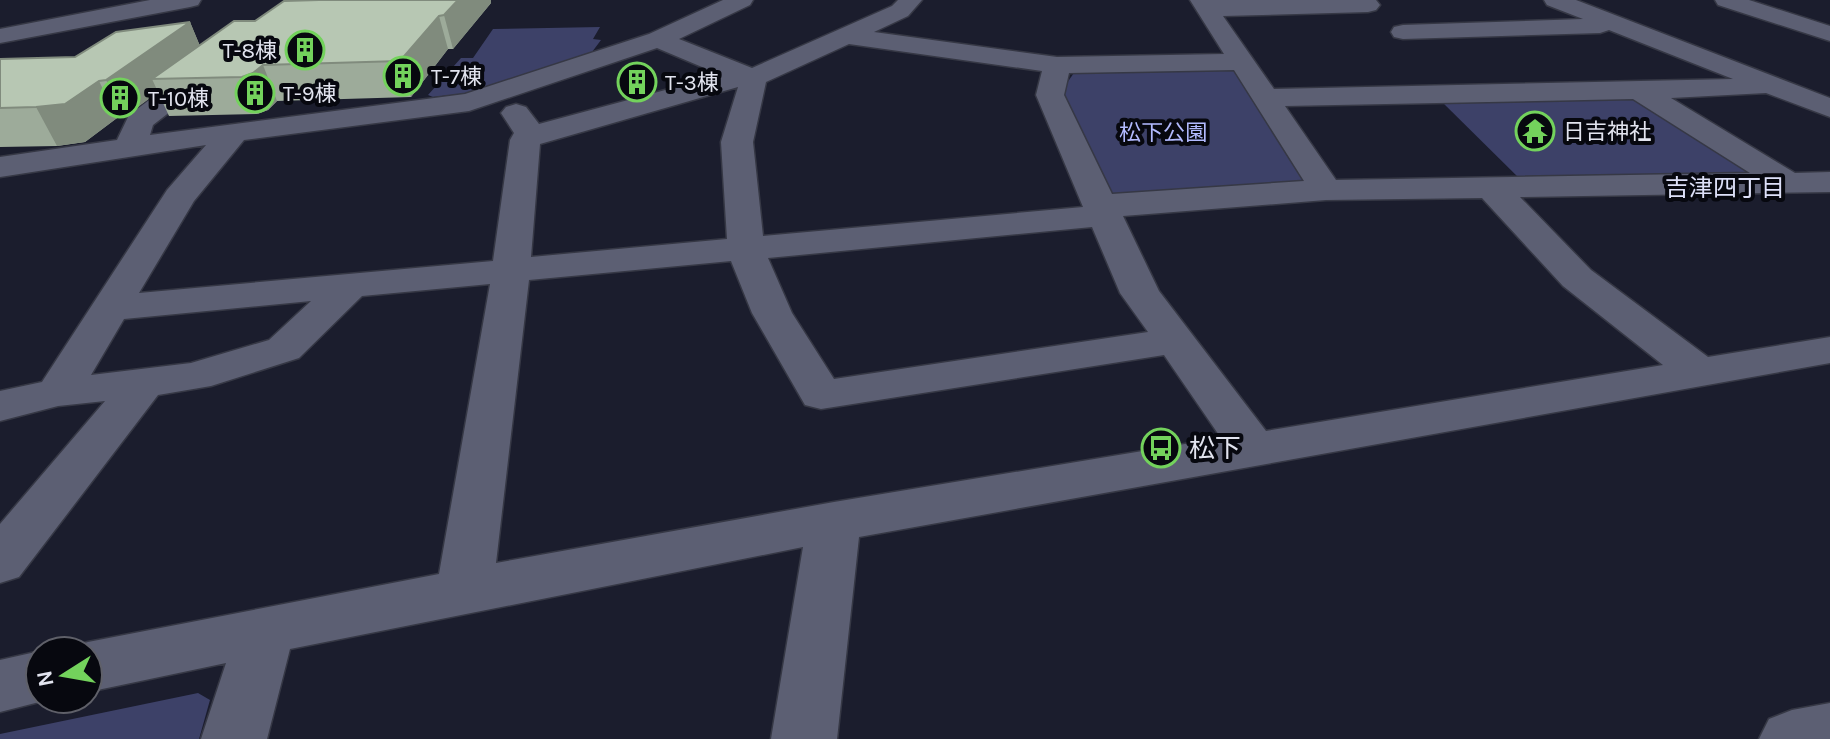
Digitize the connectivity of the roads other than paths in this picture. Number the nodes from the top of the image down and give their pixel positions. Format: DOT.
graph roads {
  1 [pos="190,0"];
  2 [pos="742,0"];
  3 [pos="911,0"];
  4 [pos="1555,0"];
  5 [pos="1726,0"];
  6 [pos="67,2"];
  7 [pos="1364,3"];
  8 [pos="1204,4"];
  9 [pos="36,15"];
  10 [pos="1830,16"];
  11 [pos="1790,21"];
  12 [pos="1621,26"];
  13 [pos="1403,32"];
  14 [pos="1830,34"];
  15 [pos="0,36"];
  16 [pos="848,36"];
  17 [pos="658,39"];
  18 [pos="235,49"];
  19 [pos="1241,62"];
  20 [pos="1057,65"];
  21 [pos="750,77"];
  22 [pos="1769,84"];
  23 [pos="1639,90"];
  24 [pos="501,92"];
  25 [pos="1484,94"];
  26 [pos="1266,98"];
  27 [pos="1830,108"];
  28 [pos="234,132"];
  29 [pos="531,136"];
  30 [pos="130,147"];
  31 [pos="0,167"];
  32 [pos="1830,182"];
  33 [pos="1789,183"];
  34 [pos="1492,188"];
  35 [pos="1326,190"];
  36 [pos="1830,208"];
  37 [pos="1104,210"];
  38 [pos="746,251"];
  39 [pos="511,272"];
  40 [pos="351,285"];
  41 [pos="110,308"];
  42 [pos="1175,341"];
  43 [pos="1824,357"];
  44 [pos="1701,373"];
  45 [pos="144,383"];
  46 [pos="58,392"];
  47 [pos="0,406"];
  48 [pos="1254,449"];
  49 [pos="834,521"];
  50 [pos="0,562"];
  51 [pos="464,591"];
  52 [pos="266,629"];
  53 [pos="104,664"];
  54 [pos="24,681"];
  55 [pos="0,686"];
  56 [pos="1830,732"];
  57 [pos="234,739"];
  58 [pos="804,739"];
  59 [pos="1792,739"];
  1 -- 9 [label="street"];
  2 -- 17 [label="street"];
  3 -- 16 [label="street"];
  4 -- 12 [label="street"];
  5 -- 11 [label="street"];
  6 -- 9 [label="street"];
  7 -- 8 [label="street"];
  7 -- 13 [label="street"];
  8 -- 19 [label="street"];
  9 -- 15 [label="street"];
  10 -- 11 [label="street"];
  11 -- 14 [label="street"];
  12 -- 13 [label="street"];
  12 -- 22 [label="street"];
  13 -- 25 [label="street"];
  16 -- 20 [label="street"];
  16 -- 21 [label="street"];
  17 -- 21 [label="street"];
  17 -- 24 [label="street"];
  18 -- 30 [label="street"];
  19 -- 20 [label="street"];
  19 -- 26 [label="street"];
  20 -- 37 [label="street"];
  21 -- 29 [label="street"];
  21 -- 38 [label="street"];
  22 -- 23 [label="street"];
  22 -- 27 [label="street"];
  23 -- 25 [label="street"];
  23 -- 33 [label="street"];
  24 -- 28 [label="street"];
  24 -- 29 [label="street"];
  25 -- 26 [label="street"];
  26 -- 35 [label="street"];
  28 -- 30 [label="street"];
  28 -- 41 [label="street"];
  29 -- 39 [label="street"];
  30 -- 31 [label="street"];
  32 -- 33 [label="street"];
  33 -- 34 [label="street"];
  33 -- 36 [label="street"];
  34 -- 35 [label="street"];
  34 -- 44 [label="street"];
  35 -- 37 [label="street"];
  37 -- 38 [label="street"];
  37 -- 42 [label="street"];
  38 -- 39 [label="street"];
  38 -- 42 [label="street"];
  39 -- 40 [label="street"];
  39 -- 51 [label="street"];
  40 -- 41 [label="street"];
  40 -- 45 [label="street"];
  41 -- 46 [label="street"];
  42 -- 48 [label="street"];
  43 -- 44 [label="street"];
  44 -- 48 [label="street"];
  45 -- 46 [label="street"];
  45 -- 50 [label="street"];
  46 -- 47 [label="street"];
  48 -- 49 [label="street"];
  49 -- 51 [label="street"];
  49 -- 58 [label="street"];
  51 -- 52 [label="street"];
  52 -- 53 [label="street"];
  52 -- 57 [label="street"];
  54 -- 55 [label="street"];
  56 -- 59 [label="street"];
}
